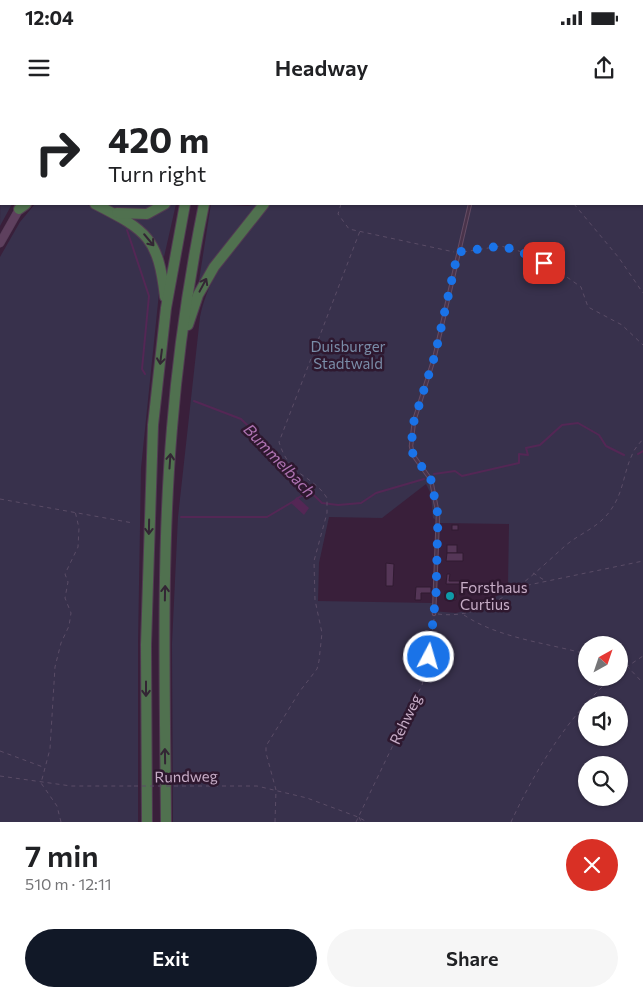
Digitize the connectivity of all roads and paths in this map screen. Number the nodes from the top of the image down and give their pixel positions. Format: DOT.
graph roads {
  1 [pos="22,205"];
  2 [pos="97,205"];
  3 [pos="163,205"];
  4 [pos="185,205"];
  5 [pos="204,205"];
  6 [pos="263,205"];
  7 [pos="341,205"];
  8 [pos="470,205"];
  9 [pos="575,205"];
  10 [pos="110,212"];
  11 [pos="360,231"];
  12 [pos="0,243"];
  13 [pos="458,252"];
  14 [pos="643,293"];
  15 [pos="166,308"];
  16 [pos="643,345"];
  17 [pos="181,348"];
  18 [pos="643,439"];
  19 [pos="0,499"];
  20 [pos="75,511"];
  21 [pos="133,523"];
  22 [pos="643,561"];
  23 [pos="533,573"];
  24 [pos="545,580"];
  25 [pos="518,587"];
  26 [pos="434,614"];
  27 [pos="464,614"];
  28 [pos="578,652"];
  29 [pos="643,656"];
  30 [pos="628,664"];
  31 [pos="628,667"];
  32 [pos="643,683"];
  33 [pos="603,686"];
  34 [pos="0,751"];
  35 [pos="44,768"];
  36 [pos="0,776"];
  37 [pos="41,783"];
  38 [pos="276,790"];
  39 [pos="358,817"];
  40 [pos="62,822"];
  41 [pos="147,822"];
  42 [pos="166,822"];
  43 [pos="275,822"];
  44 [pos="356,822"];
  45 [pos="361,822"];
  46 [pos="367,822"];
  47 [pos="511,822"];
  1 -- 12 [label="main road"];
  2 -- 10 [label="highway"];
  3 -- 10 [label="highway"];
  4 -- 15 [label="highway"];
  5 -- 17 [label="highway"];
  17 -- 6 [label="highway, one-way"];
  7 -- 11 [label="path"];
  8 -- 13 [label="lane"];
  9 -- 14 [label="path"];
  10 -- 15 [label="highway, one-way"];
  11 -- 13 [label="path"];
  11 -- 38 [label="path"];
  13 -- 16 [label="path"];
  13 -- 26 [label="lane"];
  15 -- 41 [label="highway, one-way"];
  42 -- 17 [label="highway, one-way"];
  18 -- 23 [label="path"];
  19 -- 20 [label="path"];
  20 -- 21 [label="path"];
  20 -- 35 [label="path"];
  22 -- 24 [label="path"];
  23 -- 24 [label="path"];
  23 -- 25 [label="path"];
  24 -- 25 [label="path"];
  25 -- 27 [label="path"];
  26 -- 27 [label="path"];
  26 -- 39 [label="path, Rehweg"];
  27 -- 28 [label="path"];
  29 -- 30 [label="path"];
  31 -- 32 [label="path"];
  33 -- 47 [label="path"];
  34 -- 35 [label="path"];
  35 -- 37 [label="path"];
  36 -- 37 [label="path, Rundweg"];
  37 -- 38 [label="path, Rundweg, bridge"];
  37 -- 40 [label="path"];
  38 -- 39 [label="path, Rundweg"];
  38 -- 43 [label="path"];
  39 -- 44 [label="path, Rehweg"];
  39 -- 45 [label="path"];
  39 -- 46 [label="path, Rundweg"];
}
